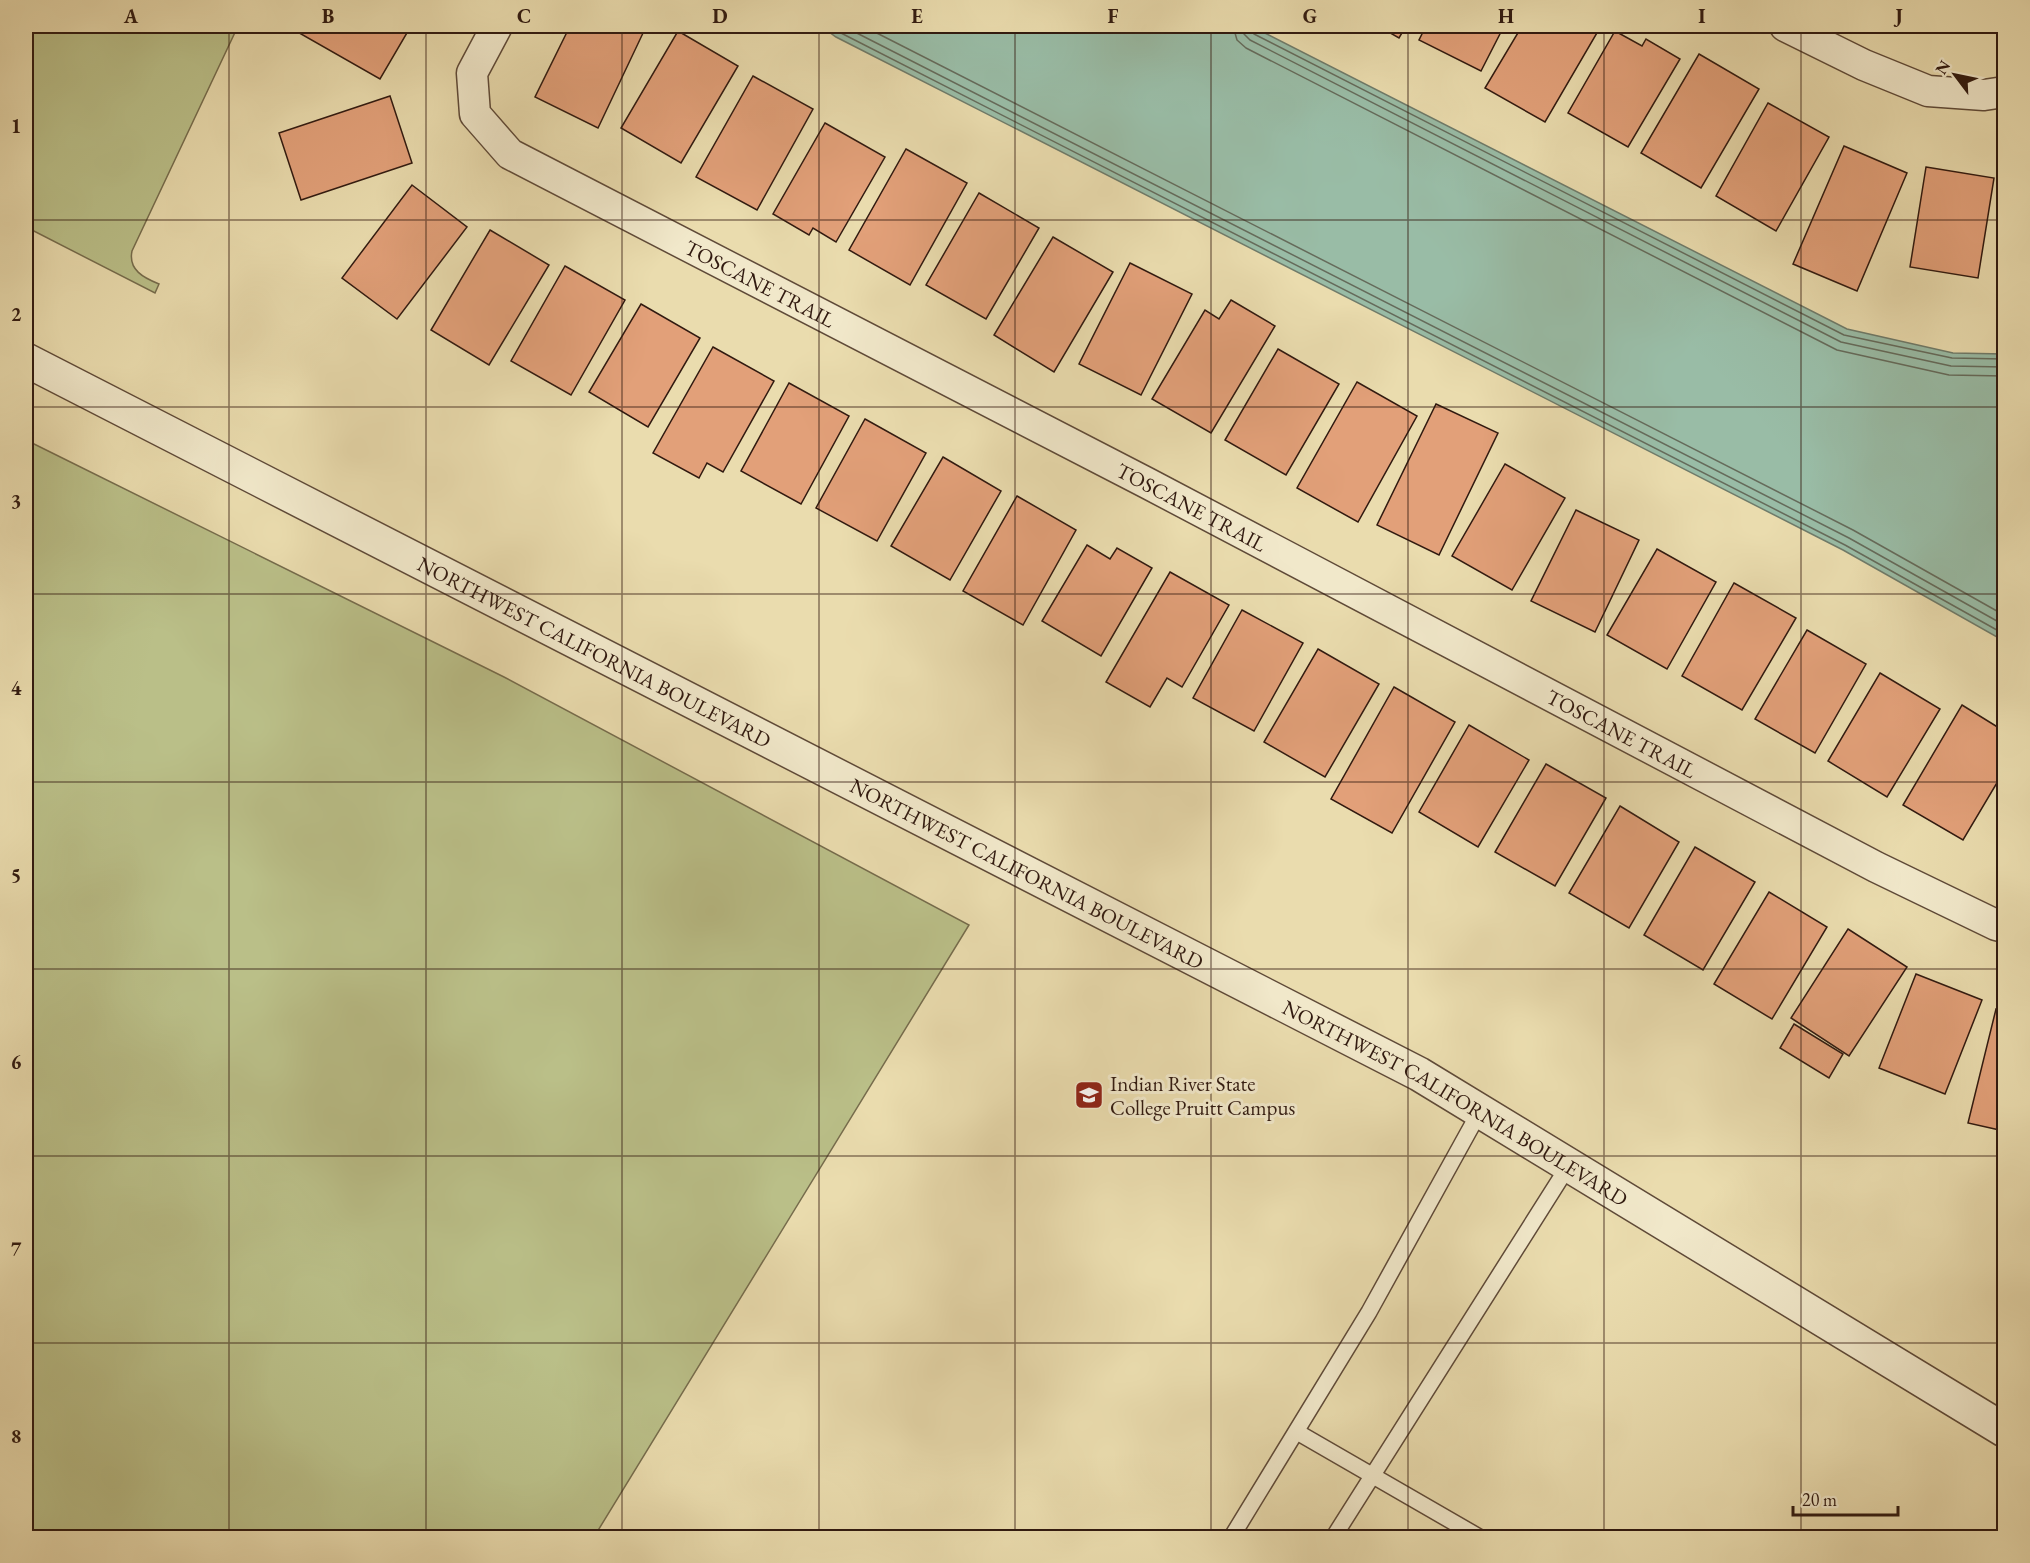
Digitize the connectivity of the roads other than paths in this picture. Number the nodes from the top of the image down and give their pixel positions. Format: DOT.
graph roads {
  1 [pos="497,26"];
  2 [pos="1785,26"];
  3 [pos="2004,92"];
  4 [pos="26,360"];
  5 [pos="2004,927"];
  6 [pos="1480,1111"];
  7 [pos="1569,1165"];
  8 [pos="2004,1430"];
  9 [pos="1297,1432"];
  10 [pos="1372,1475"];
  11 [pos="1479,1537"];
  12 [pos="1231,1538"];
  13 [pos="1333,1538"];
  1 -- 5 [label="street, TOSCANE TRAIL"];
  2 -- 3 [label="street"];
  4 -- 6 [label="street, NORTHWEST CALIFORNIA BOULEVARD"];
  6 -- 7 [label="street, NORTHWEST CALIFORNIA BOULEVARD"];
  6 -- 9 [label="lane"];
  7 -- 8 [label="street, NORTHWEST CALIFORNIA BOULEVARD"];
  7 -- 10 [label="lane"];
  9 -- 10 [label="lane"];
  9 -- 12 [label="lane"];
  10 -- 11 [label="lane"];
  10 -- 13 [label="lane"];
}
